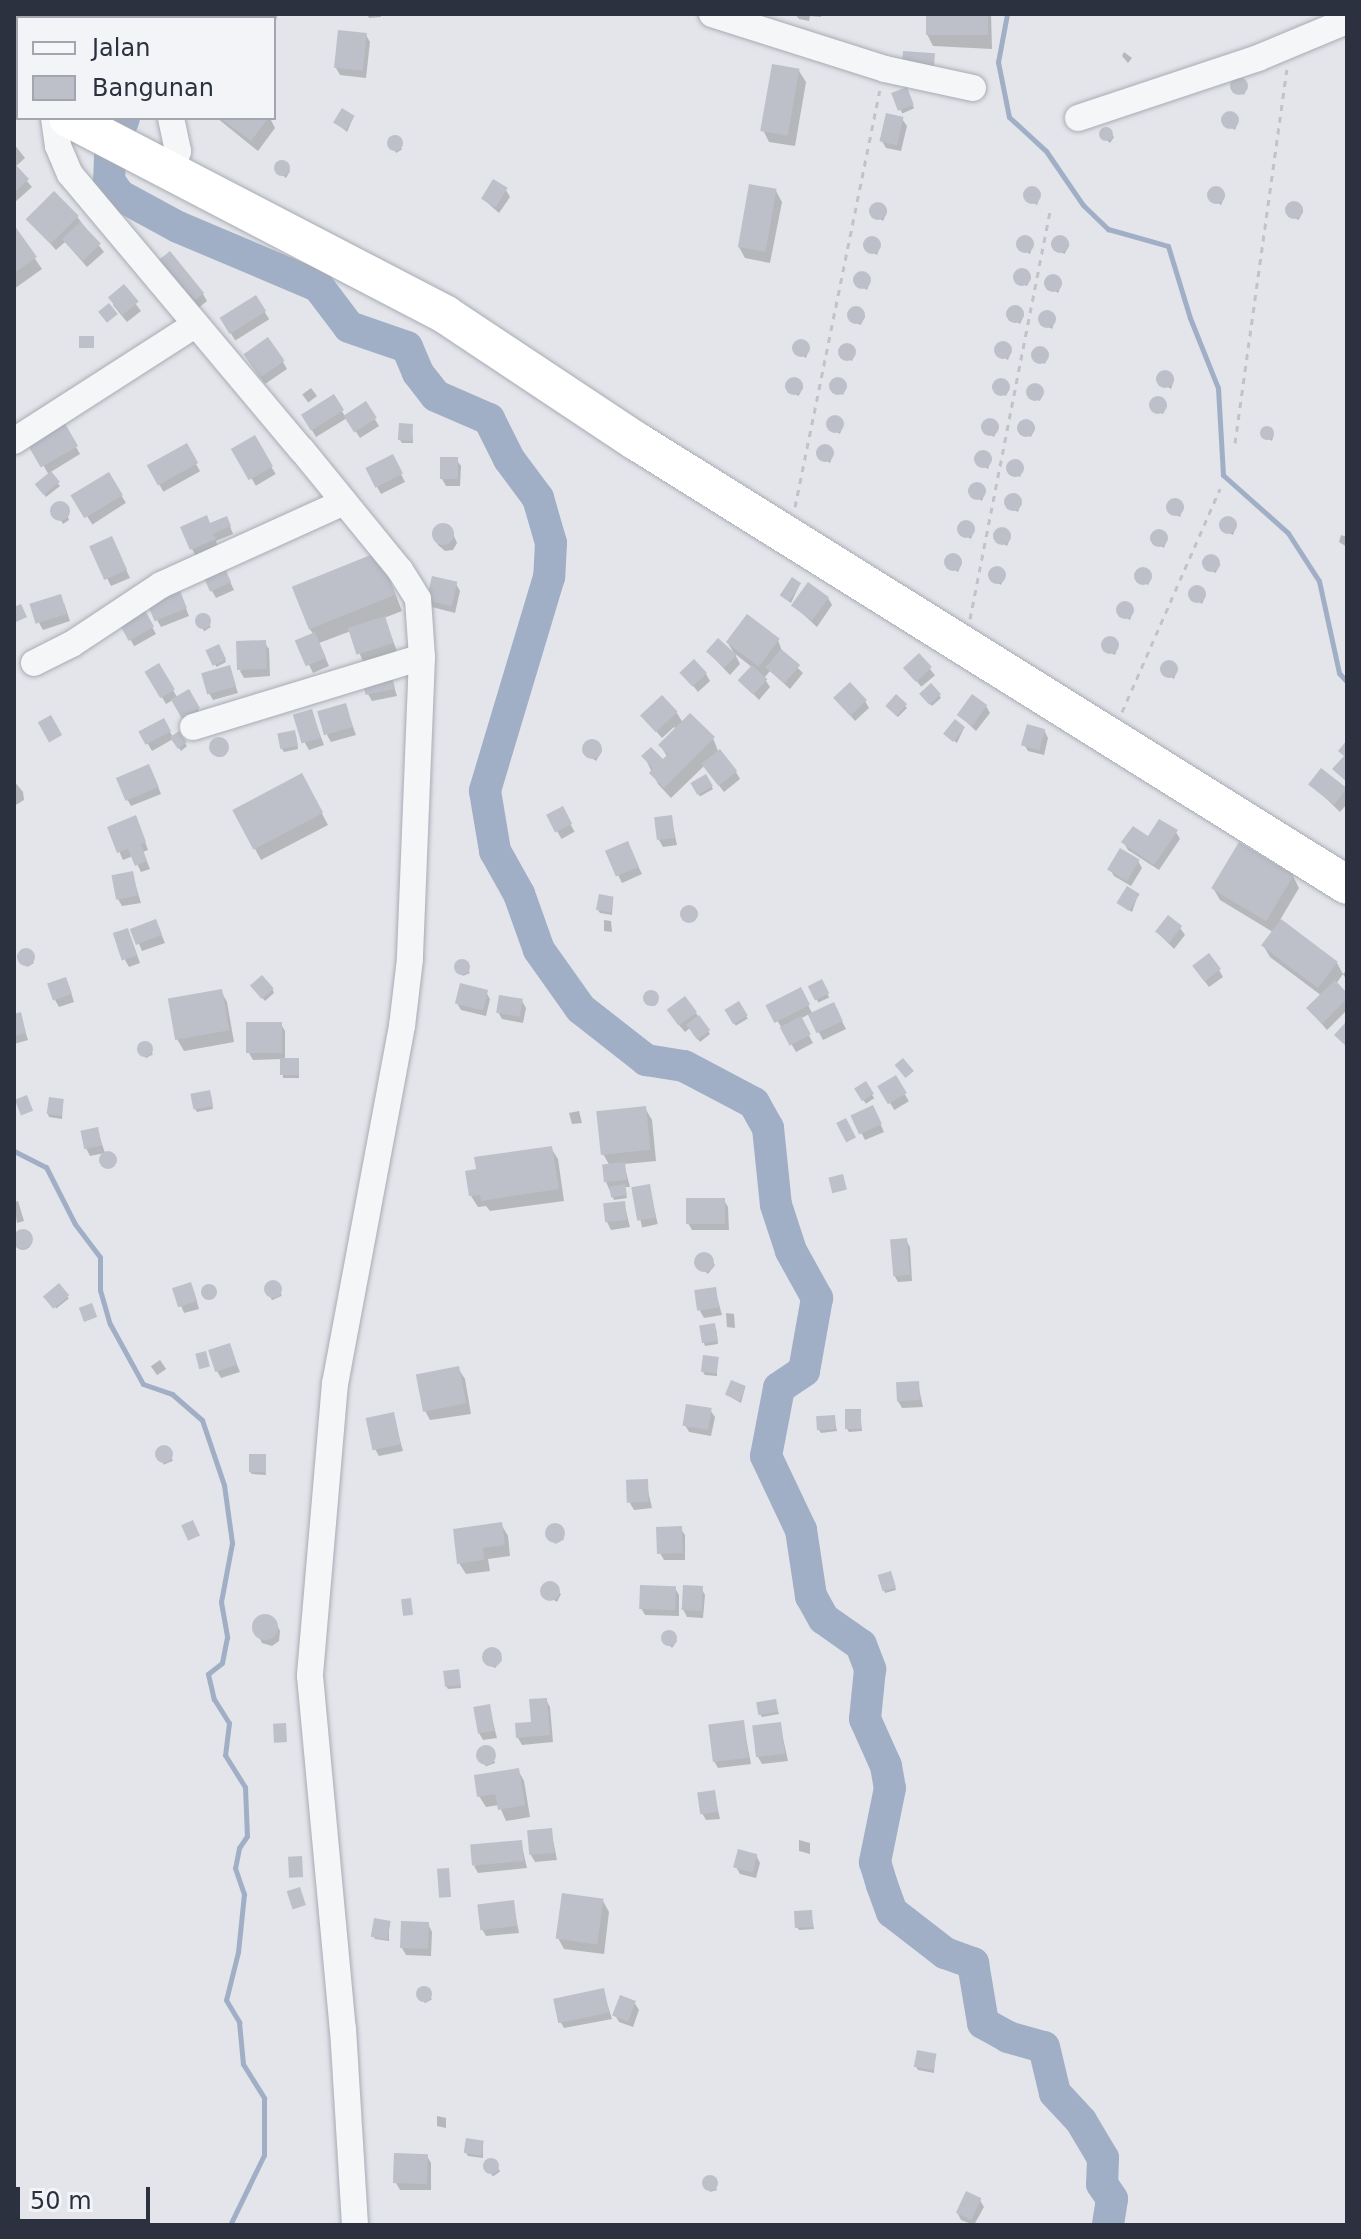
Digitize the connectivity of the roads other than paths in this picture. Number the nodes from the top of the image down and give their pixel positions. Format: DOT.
graph roads {
  1 [pos="712,14"];
  2 [pos="1347,21"];
  3 [pos="973,88"];
  4 [pos="1078,118"];
  5 [pos="54,120"];
  6 [pos="75,120"];
  7 [pos="143,139"];
  8 [pos="196,324"];
  9 [pos="14,441"];
  10 [pos="344,502"];
  11 [pos="422,657"];
  12 [pos="34,663"];
  13 [pos="193,727"];
  14 [pos="1328,856"];
  15 [pos="1347,885"];
  16 [pos="355,2225"];
  1 -- 3 [label="street"];
  2 -- 4 [label="street"];
  5 -- 8 [label="street"];
  6 -- 7 [label="highway"];
  7 -- 14 [label="highway"];
  7 -- 14 [label="highway"];
  8 -- 9 [label="street"];
  8 -- 10 [label="street"];
  10 -- 11 [label="street"];
  10 -- 12 [label="street"];
  11 -- 13 [label="street"];
  11 -- 16 [label="street"];
  14 -- 15 [label="highway"];
}
